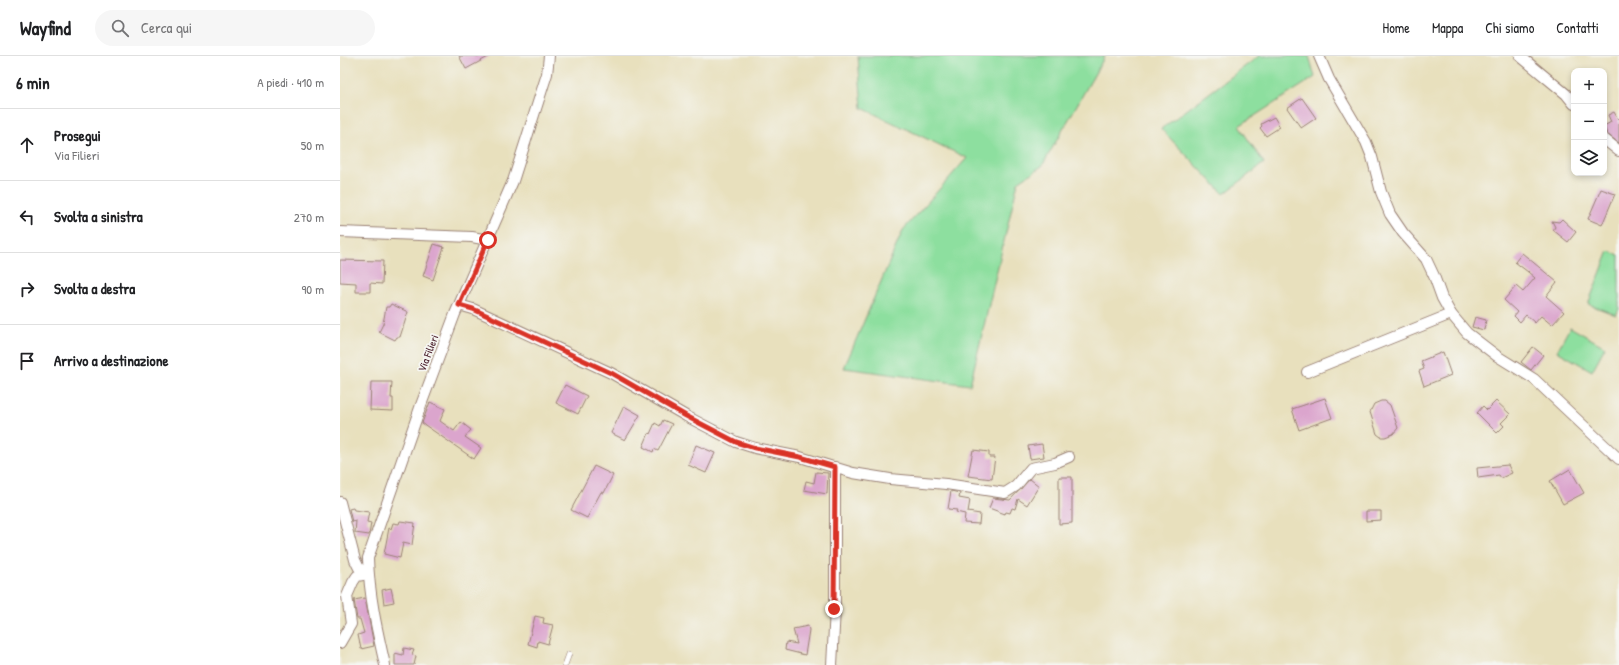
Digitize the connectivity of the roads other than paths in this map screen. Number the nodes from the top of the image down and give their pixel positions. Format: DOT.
graph roads {
  1 [pos="549,56"];
  2 [pos="1319,56"];
  3 [pos="1520,56"];
  4 [pos="1571,100"];
  5 [pos="1605,140"];
  6 [pos="1619,151"];
  7 [pos="340,232"];
  8 [pos="488,240"];
  9 [pos="459,305"];
  10 [pos="1451,314"];
  11 [pos="1307,372"];
  12 [pos="1069,457"];
  13 [pos="1619,459"];
  14 [pos="835,467"];
  15 [pos="340,502"];
  16 [pos="368,574"];
  17 [pos="340,643"];
  18 [pos="569,654"];
  19 [pos="385,665"];
  20 [pos="565,665"];
  21 [pos="832,665"];
  1 -- 8 [label="street, Via Filieri"];
  2 -- 10 [label="street"];
  3 -- 4 [label="street"];
  5 -- 6 [label="street"];
  7 -- 8 [label="street"];
  8 -- 9 [label="street, Via Filieri"];
  9 -- 14 [label="street"];
  9 -- 16 [label="street, Via Filieri"];
  10 -- 11 [label="street"];
  10 -- 13 [label="street"];
  12 -- 14 [label="street"];
  14 -- 21 [label="street"];
  15 -- 16 [label="street"];
  16 -- 17 [label="street"];
  16 -- 19 [label="street, Via Filieri"];
  18 -- 20 [label="lane"];
}
